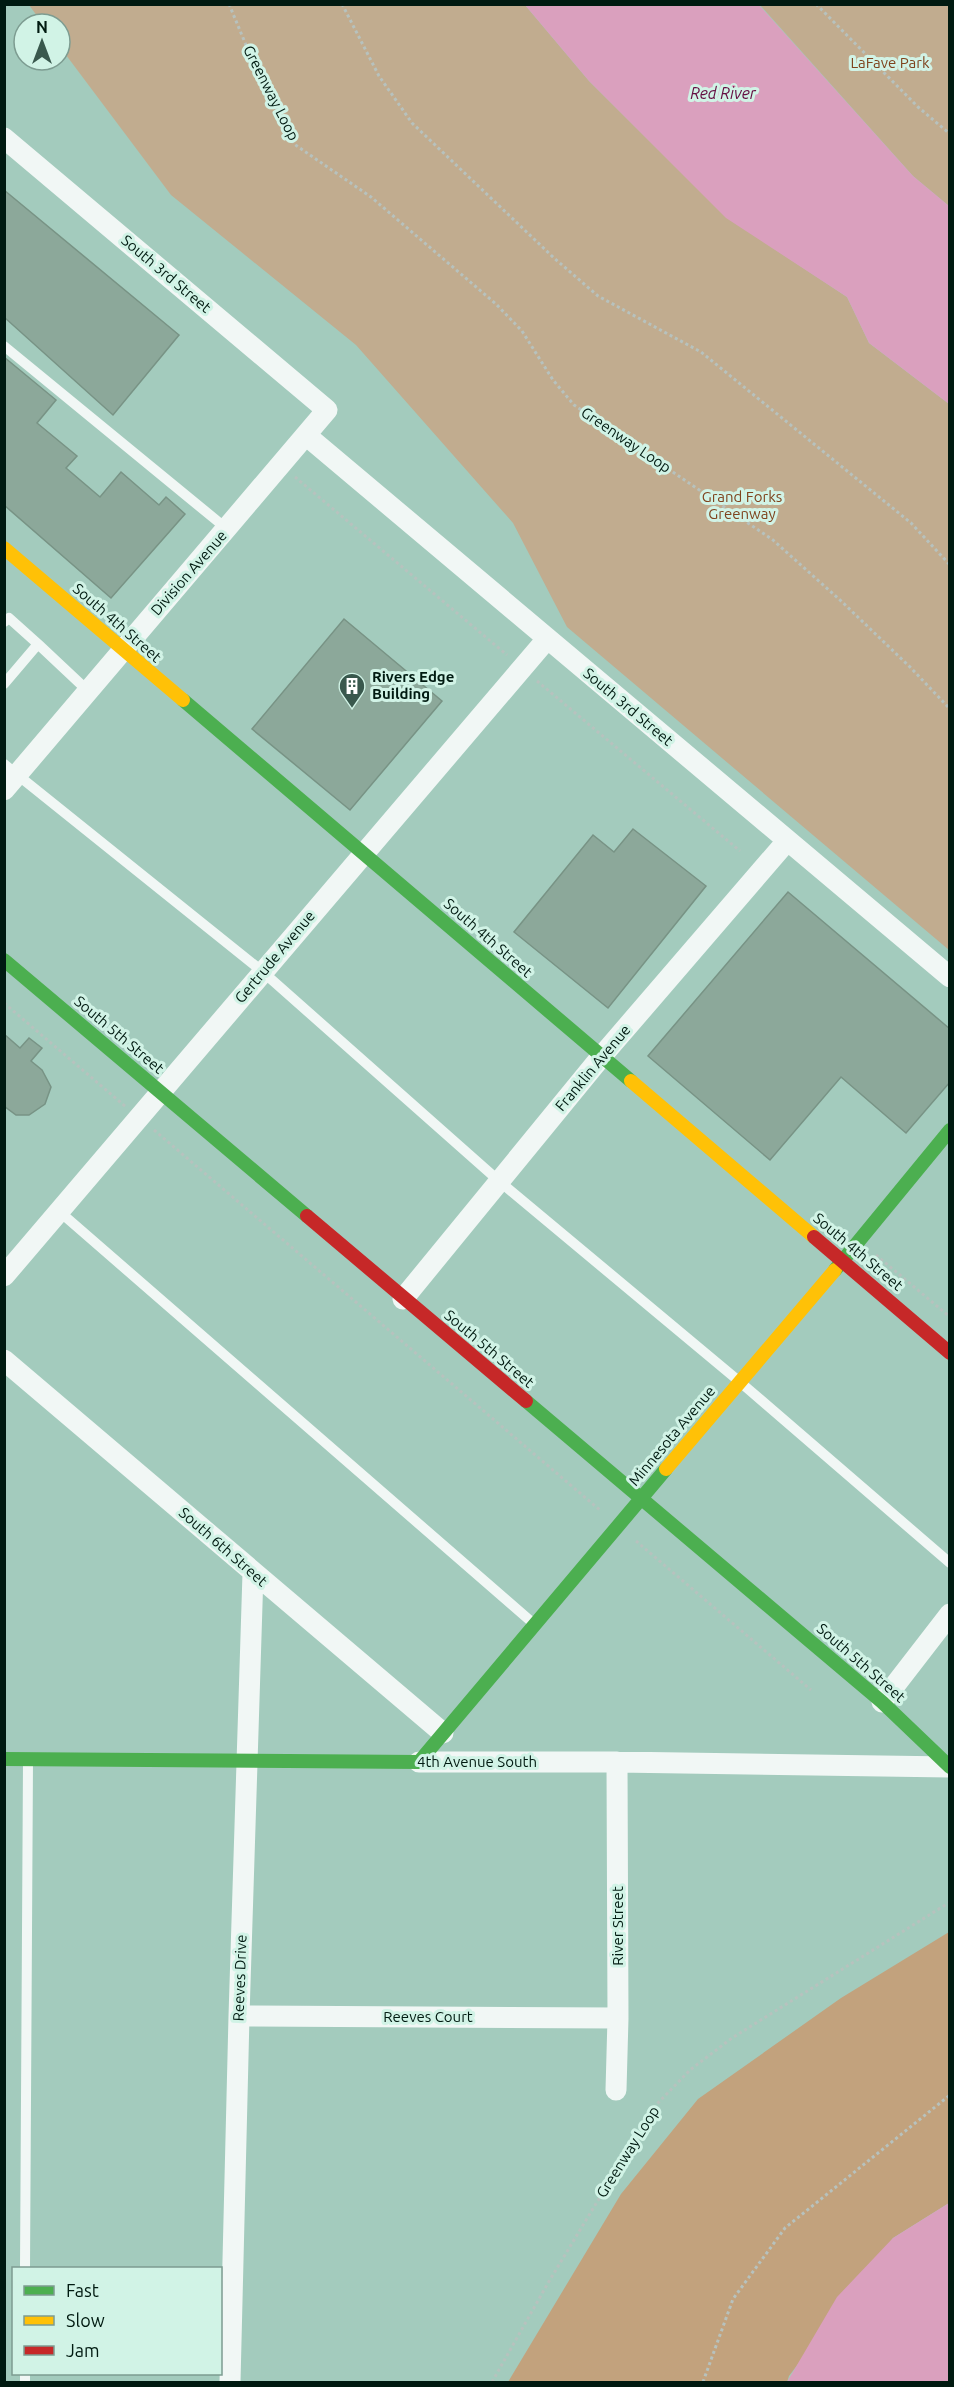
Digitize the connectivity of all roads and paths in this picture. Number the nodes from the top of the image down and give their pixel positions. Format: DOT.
graph roads {
  1 [pos="229,4"];
  2 [pos="342,4"];
  3 [pos="816,4"];
  4 [pos="950,134"];
  5 [pos="4,138"];
  6 [pos="4,346"];
  7 [pos="327,410"];
  8 [pos="307,436"];
  9 [pos="227,529"];
  10 [pos="4,548"];
  11 [pos="950,564"];
  12 [pos="4,622"];
  13 [pos="547,639"];
  14 [pos="38,644"];
  15 [pos="123,650"];
  16 [pos="4,684"];
  17 [pos="88,691"];
  18 [pos="950,709"];
  19 [pos="9,776"];
  20 [pos="787,841"];
  21 [pos="363,852"];
  22 [pos="4,960"];
  23 [pos="263,972"];
  24 [pos="950,977"];
  25 [pos="4,1003"];
  26 [pos="601,1057"];
  27 [pos="162,1093"];
  28 [pos="140,1118"];
  29 [pos="950,1130"];
  30 [pos="499,1181"];
  31 [pos="60,1212"];
  32 [pos="859,1240"];
  33 [pos="843,1260"];
  34 [pos="4,1276"];
  35 [pos="403,1299"];
  36 [pos="950,1317"];
  37 [pos="950,1353"];
  38 [pos="4,1360"];
  39 [pos="740,1382"];
  40 [pos="642,1498"];
  41 [pos="618,1526"];
  42 [pos="950,1563"];
  43 [pos="253,1573"];
  44 [pos="950,1614"];
  45 [pos="535,1624"];
  46 [pos="811,1690"];
  47 [pos="882,1702"];
  48 [pos="443,1733"];
  49 [pos="4,1759"];
  50 [pos="28,1759"];
  51 [pos="247,1759"];
  52 [pos="419,1762"];
  53 [pos="617,1762"];
  54 [pos="950,1767"];
  55 [pos="950,1902"];
  56 [pos="238,2016"];
  57 [pos="618,2018"];
  58 [pos="616,2090"];
  59 [pos="950,2095"];
  60 [pos="26,2267"];
  61 [pos="230,2382"];
  62 [pos="492,2382"];
  63 [pos="703,2382"];
  1 -- 18 [label="path, Greenway Loop"];
  2 -- 11 [label="path"];
  3 -- 4 [label="path"];
  5 -- 7 [label="street, South 3rd Street"];
  6 -- 9 [label="lane"];
  7 -- 8 [label="street, Division Avenue"];
  8 -- 9 [label="street, Division Avenue"];
  8 -- 13 [label="street, South 3rd Street"];
  9 -- 15 [label="street, Division Avenue"];
  10 -- 15 [label="street, South 4th Street"];
  12 -- 14 [label="lane"];
  13 -- 20 [label="street, South 3rd Street"];
  13 -- 21 [label="street, Gertrude Avenue"];
  14 -- 16 [label="lane"];
  14 -- 17 [label="lane"];
  15 -- 17 [label="street, Division Avenue"];
  15 -- 21 [label="street, South 4th Street"];
  17 -- 19 [label="street, Division Avenue"];
  19 -- 23 [label="lane"];
  20 -- 24 [label="street, South 3rd Street"];
  20 -- 26 [label="street, Franklin Avenue"];
  21 -- 23 [label="street, Gertrude Avenue"];
  21 -- 26 [label="street, South 4th Street"];
  22 -- 27 [label="street, South 5th Street"];
  23 -- 27 [label="street, Gertrude Avenue"];
  23 -- 30 [label="lane"];
  25 -- 28 [label="path"];
  26 -- 30 [label="street, Franklin Avenue"];
  26 -- 33 [label="street, South 4th Street"];
  27 -- 28 [label="street, Gertrude Avenue"];
  27 -- 35 [label="street, South 5th Street"];
  28 -- 31 [label="street, Gertrude Avenue"];
  28 -- 41 [label="path"];
  29 -- 32 [label="street, Minnesota Avenue"];
  30 -- 35 [label="street, Franklin Avenue"];
  30 -- 39 [label="lane"];
  31 -- 34 [label="street, Gertrude Avenue"];
  31 -- 45 [label="lane"];
  32 -- 33 [label="street, Minnesota Avenue"];
  32 -- 36 [label="path"];
  33 -- 37 [label="street, South 4th Street"];
  33 -- 39 [label="street, Minnesota Avenue"];
  35 -- 40 [label="street, South 5th Street"];
  38 -- 43 [label="street, South 6th Street"];
  39 -- 40 [label="street, Minnesota Avenue"];
  39 -- 42 [label="lane"];
  40 -- 41 [label="street, Minnesota Avenue"];
  40 -- 47 [label="street, South 5th Street"];
  41 -- 45 [label="street, Minnesota Avenue"];
  41 -- 46 [label="path"];
  43 -- 48 [label="street, South 6th Street"];
  43 -- 51 [label="street, Reeves Drive"];
  44 -- 47 [label="street"];
  45 -- 48 [label="street, Minnesota Avenue"];
  47 -- 54 [label="street, South 5th Street"];
  48 -- 52 [label="street, Minnesota Avenue"];
  49 -- 50 [label="street, 4th Avenue South"];
  50 -- 51 [label="street, 4th Avenue South"];
  50 -- 60 [label="lane"];
  51 -- 52 [label="street, 4th Avenue South"];
  51 -- 56 [label="street, Reeves Drive"];
  52 -- 53 [label="street, 4th Avenue South"];
  53 -- 54 [label="street, 4th Avenue South"];
  53 -- 57 [label="street, River Street"];
  55 -- 62 [label="path, Greenway Loop"];
  56 -- 57 [label="street, Reeves Court"];
  56 -- 61 [label="street, Reeves Drive"];
  57 -- 58 [label="street, River Street"];
  59 -- 63 [label="path"];
}
